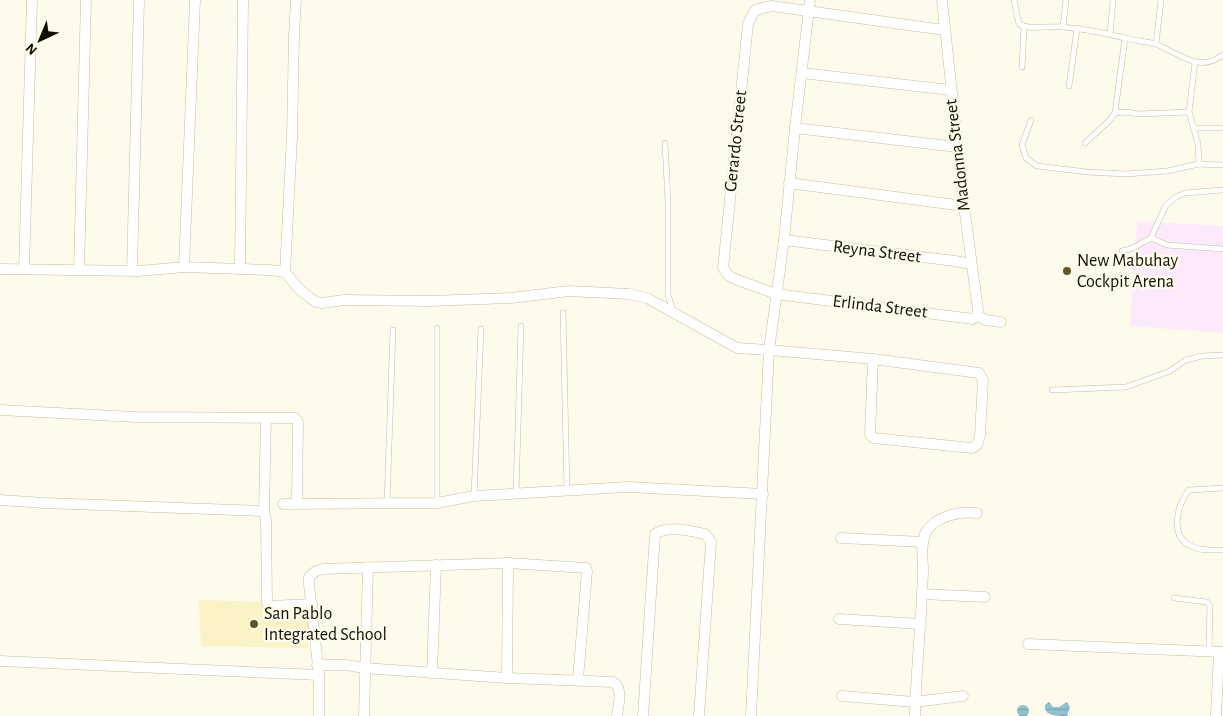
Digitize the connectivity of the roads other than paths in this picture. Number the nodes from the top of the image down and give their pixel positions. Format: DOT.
graph roads {
  1 [pos="32,0"];
  2 [pos="86,0"];
  3 [pos="139,0"];
  4 [pos="195,0"];
  5 [pos="243,0"];
  6 [pos="296,0"];
  7 [pos="810,0"];
  8 [pos="942,0"];
  9 [pos="1014,0"];
  10 [pos="1066,0"];
  11 [pos="1113,0"];
  12 [pos="1161,0"];
  13 [pos="809,12"];
  14 [pos="1024,27"];
  15 [pos="1063,27"];
  16 [pos="1077,29"];
  17 [pos="944,30"];
  18 [pos="1110,34"];
  19 [pos="1125,38"];
  20 [pos="1156,44"];
  21 [pos="1223,55"];
  22 [pos="1195,63"];
  23 [pos="1022,68"];
  24 [pos="802,73"];
  25 [pos="1069,86"];
  26 [pos="950,90"];
  27 [pos="1189,112"];
  28 [pos="1114,114"];
  29 [pos="1031,120"];
  30 [pos="795,128"];
  31 [pos="1194,128"];
  32 [pos="1223,128"];
  33 [pos="665,142"];
  34 [pos="1086,143"];
  35 [pos="957,147"];
  36 [pos="1199,164"];
  37 [pos="1223,165"];
  38 [pos="789,183"];
  39 [pos="1223,190"];
  40 [pos="964,206"];
  41 [pos="1151,238"];
  42 [pos="784,240"];
  43 [pos="1223,249"];
  44 [pos="1122,250"];
  45 [pos="971,264"];
  46 [pos="184,267"];
  47 [pos="0,269"];
  48 [pos="24,269"];
  49 [pos="240,269"];
  50 [pos="79,270"];
  51 [pos="132,270"];
  52 [pos="285,272"];
  53 [pos="776,294"];
  54 [pos="563,313"];
  55 [pos="978,313"];
  56 [pos="674,314"];
  57 [pos="1001,322"];
  58 [pos="521,326"];
  59 [pos="437,328"];
  60 [pos="481,329"];
  61 [pos="394,330"];
  62 [pos="769,350"];
  63 [pos="1223,355"];
  64 [pos="873,359"];
  65 [pos="1052,390"];
  66 [pos="0,410"];
  67 [pos="266,418"];
  68 [pos="1223,488"];
  69 [pos="567,492"];
  70 [pos="762,494"];
  71 [pos="516,495"];
  72 [pos="474,496"];
  73 [pos="0,500"];
  74 [pos="297,503"];
  75 [pos="387,503"];
  76 [pos="437,503"];
  77 [pos="283,504"];
  78 [pos="264,511"];
  79 [pos="977,513"];
  80 [pos="841,538"];
  81 [pos="923,542"];
  82 [pos="1223,550"];
  83 [pos="508,563"];
  84 [pos="436,565"];
  85 [pos="368,567"];
  86 [pos="922,594"];
  87 [pos="985,597"];
  88 [pos="1174,598"];
  89 [pos="312,604"];
  90 [pos="838,619"];
  91 [pos="921,624"];
  92 [pos="1028,644"];
  93 [pos="1217,652"];
  94 [pos="0,661"];
  95 [pos="364,668"];
  96 [pos="318,670"];
  97 [pos="432,673"];
  98 [pos="507,678"];
  99 [pos="578,679"];
  100 [pos="842,696"];
  101 [pos="963,696"];
  102 [pos="915,702"];
  103 [pos="319,716"];
  104 [pos="364,716"];
  105 [pos="617,716"];
  106 [pos="643,716"];
  107 [pos="698,716"];
  108 [pos="751,716"];
  109 [pos="915,716"];
  110 [pos="1216,716"];
  1 -- 48 [label="street"];
  2 -- 50 [label="street"];
  3 -- 51 [label="street"];
  4 -- 46 [label="street"];
  5 -- 49 [label="street"];
  6 -- 52 [label="street"];
  7 -- 13 [label="street"];
  8 -- 17 [label="street, Madonna Street"];
  9 -- 14 [label="lane"];
  10 -- 15 [label="lane"];
  11 -- 18 [label="lane"];
  12 -- 20 [label="lane"];
  13 -- 17 [label="street"];
  13 -- 24 [label="street"];
  13 -- 53 [label="street, Gerardo Street"];
  14 -- 15 [label="lane"];
  14 -- 23 [label="lane"];
  15 -- 16 [label="lane"];
  16 -- 18 [label="lane"];
  16 -- 25 [label="lane"];
  17 -- 26 [label="street, Madonna Street"];
  18 -- 19 [label="lane"];
  19 -- 20 [label="lane"];
  19 -- 28 [label="lane"];
  20 -- 22 [label="lane"];
  21 -- 22 [label="lane"];
  22 -- 27 [label="lane"];
  24 -- 26 [label="street"];
  24 -- 30 [label="street"];
  26 -- 35 [label="street, Madonna Street"];
  27 -- 28 [label="lane"];
  27 -- 31 [label="lane"];
  28 -- 34 [label="lane"];
  29 -- 36 [label="lane"];
  30 -- 35 [label="street"];
  30 -- 38 [label="street"];
  31 -- 32 [label="lane"];
  31 -- 36 [label="lane"];
  33 -- 56 [label="lane"];
  35 -- 40 [label="street, Madonna Street"];
  36 -- 37 [label="lane"];
  38 -- 40 [label="street"];
  38 -- 42 [label="street"];
  39 -- 41 [label="lane"];
  40 -- 45 [label="street, Madonna Street"];
  41 -- 43 [label="lane"];
  41 -- 44 [label="lane"];
  42 -- 45 [label="street, Reyna Street"];
  42 -- 53 [label="street"];
  45 -- 55 [label="street, Madonna Street"];
  46 -- 49 [label="street"];
  46 -- 51 [label="street"];
  47 -- 48 [label="street"];
  48 -- 50 [label="street"];
  49 -- 52 [label="street"];
  50 -- 51 [label="street"];
  52 -- 56 [label="street"];
  53 -- 55 [label="street, Erlinda Street"];
  53 -- 62 [label="street"];
  54 -- 69 [label="lane"];
  55 -- 57 [label="street"];
  56 -- 62 [label="street"];
  58 -- 71 [label="lane"];
  59 -- 76 [label="lane"];
  60 -- 72 [label="lane"];
  61 -- 75 [label="lane"];
  62 -- 64 [label="street"];
  62 -- 70 [label="street"];
  63 -- 65 [label="lane"];
  64 -- 64 [label="street"];
  66 -- 67 [label="street"];
  67 -- 74 [label="street"];
  67 -- 78 [label="street"];
  68 -- 82 [label="lane"];
  69 -- 70 [label="street"];
  69 -- 71 [label="street"];
  70 -- 108 [label="street"];
  71 -- 72 [label="street"];
  72 -- 76 [label="street"];
  73 -- 78 [label="street"];
  74 -- 75 [label="street"];
  74 -- 77 [label="street"];
  75 -- 76 [label="street"];
  78 -- 89 [label="street"];
  79 -- 81 [label="street"];
  80 -- 81 [label="street"];
  81 -- 86 [label="street"];
  83 -- 84 [label="street"];
  83 -- 98 [label="street"];
  83 -- 99 [label="street"];
  84 -- 85 [label="street"];
  84 -- 97 [label="street"];
  85 -- 89 [label="street"];
  85 -- 95 [label="street"];
  86 -- 87 [label="street"];
  86 -- 91 [label="street"];
  88 -- 93 [label="lane"];
  89 -- 96 [label="street"];
  90 -- 91 [label="street"];
  91 -- 102 [label="street"];
  92 -- 93 [label="street"];
  93 -- 110 [label="street"];
  94 -- 96 [label="street"];
  95 -- 96 [label="street"];
  95 -- 97 [label="street"];
  95 -- 104 [label="street"];
  96 -- 103 [label="street"];
  97 -- 98 [label="street"];
  98 -- 99 [label="street"];
  99 -- 105 [label="street"];
  100 -- 102 [label="street"];
  101 -- 102 [label="street"];
  102 -- 109 [label="street"];
  106 -- 107 [label="street"];
}
